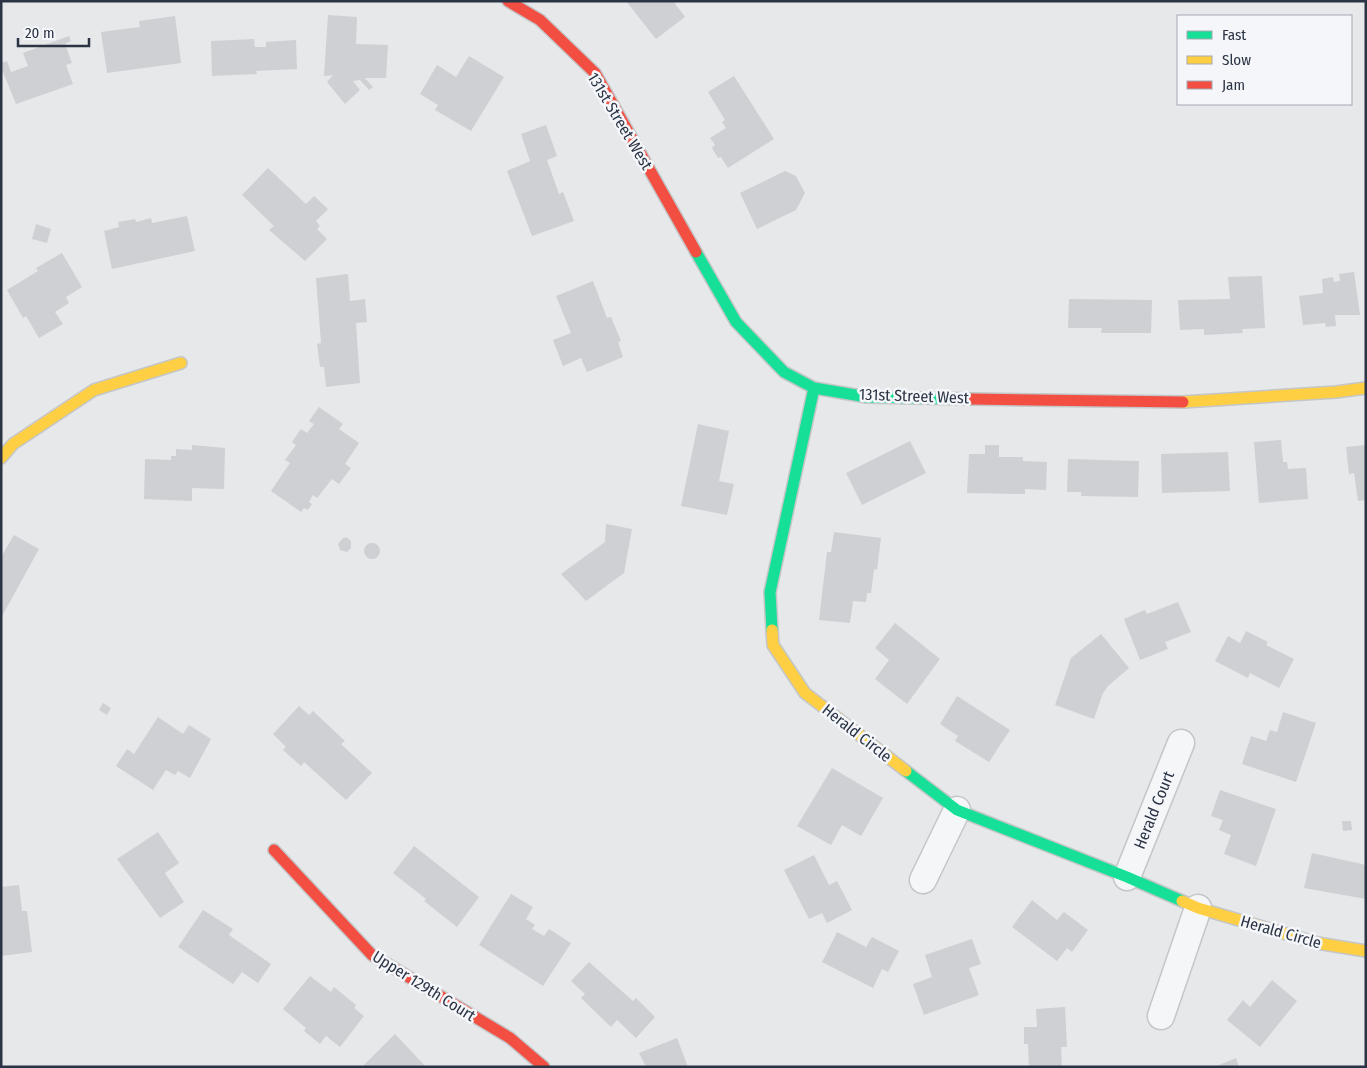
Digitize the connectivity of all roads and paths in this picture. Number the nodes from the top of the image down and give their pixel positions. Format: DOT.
graph roads {
  1 [pos="508,1"];
  2 [pos="182,363"];
  3 [pos="814,388"];
  4 [pos="1366,388"];
  5 [pos="1,458"];
  6 [pos="1181,743"];
  7 [pos="957,810"];
  8 [pos="274,850"];
  9 [pos="1127,877"];
  10 [pos="923,880"];
  11 [pos="1198,908"];
  12 [pos="1366,951"];
  13 [pos="1161,1016"];
  14 [pos="544,1067"];
  1 -- 3 [label="street, 131st Street West"];
  2 -- 5 [label="street"];
  3 -- 4 [label="street, 131st Street West"];
  3 -- 7 [label="street, Herald Circle"];
  6 -- 9 [label="street, Herald Court"];
  7 -- 9 [label="street, Herald Circle"];
  7 -- 10 [label="street"];
  8 -- 14 [label="street, Upper 129th Court"];
  9 -- 11 [label="street, Herald Circle"];
  11 -- 12 [label="street, Herald Circle"];
  11 -- 13 [label="street"];
}
